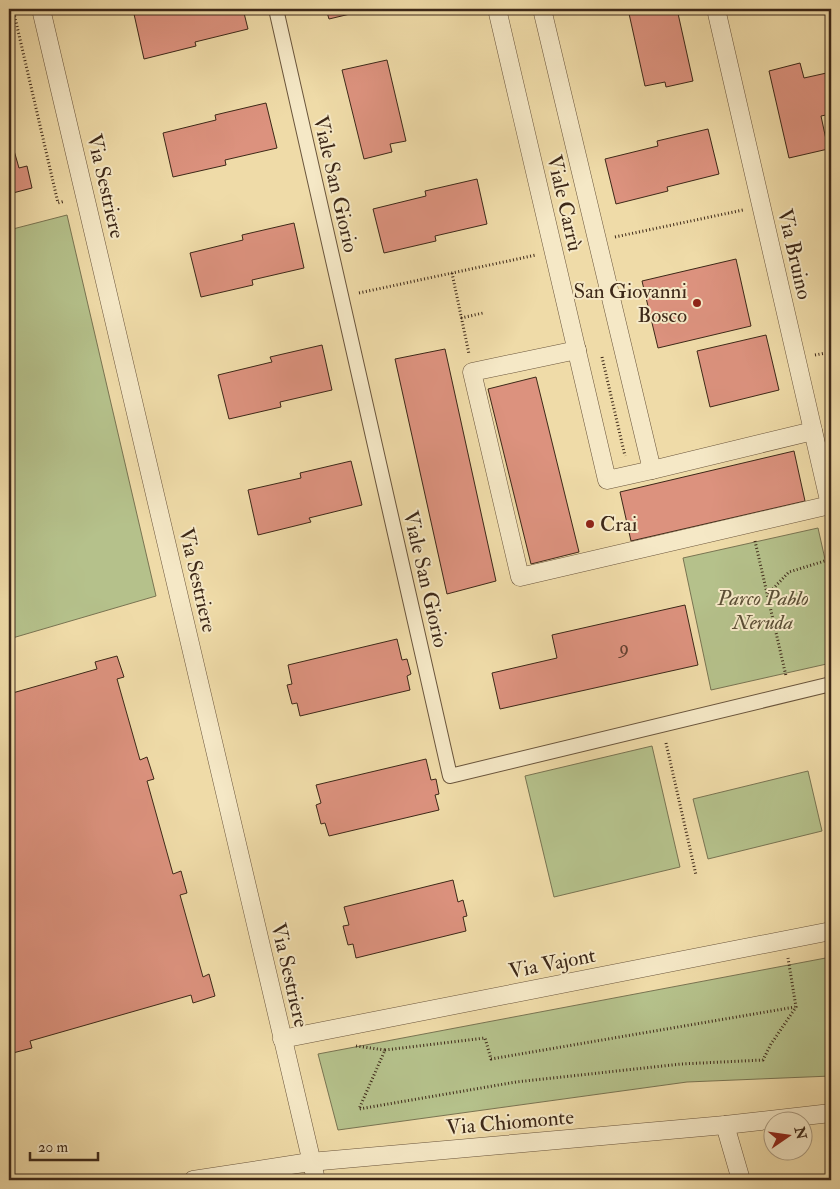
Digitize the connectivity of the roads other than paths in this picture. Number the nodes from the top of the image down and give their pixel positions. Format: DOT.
graph roads {
  1 [pos="42,9"];
  2 [pos="276,9"];
  3 [pos="497,9"];
  4 [pos="542,9"];
  5 [pos="716,9"];
  6 [pos="577,350"];
  7 [pos="813,431"];
  8 [pos="652,470"];
  9 [pos="831,507"];
  10 [pos="831,684"];
  11 [pos="831,931"];
  12 [pos="282,1039"];
  13 [pos="831,1112"];
  14 [pos="725,1125"];
  15 [pos="310,1162"];
  16 [pos="194,1180"];
  17 [pos="316,1180"];
  18 [pos="741,1180"];
  1 -- 12 [label="street, Via Sestriere"];
  2 -- 10 [label="street, Viale San Giorio"];
  3 -- 6 [label="street, Viale Carrù"];
  4 -- 8 [label="street, Viale Carrù"];
  5 -- 7 [label="street, Via Bruino"];
  6 -- 8 [label="street, Viale Carrù"];
  6 -- 9 [label="street"];
  7 -- 8 [label="street, Viale Carrù"];
  7 -- 9 [label="street, Via Bruino"];
  11 -- 12 [label="street, Via Vajont"];
  12 -- 15 [label="street, Via Sestriere"];
  13 -- 14 [label="street, Via Chiomonte"];
  14 -- 15 [label="street, Via Chiomonte"];
  14 -- 18 [label="street"];
  15 -- 16 [label="street, Via Chiomonte"];
  15 -- 17 [label="street, Via Sestriere"];
}
